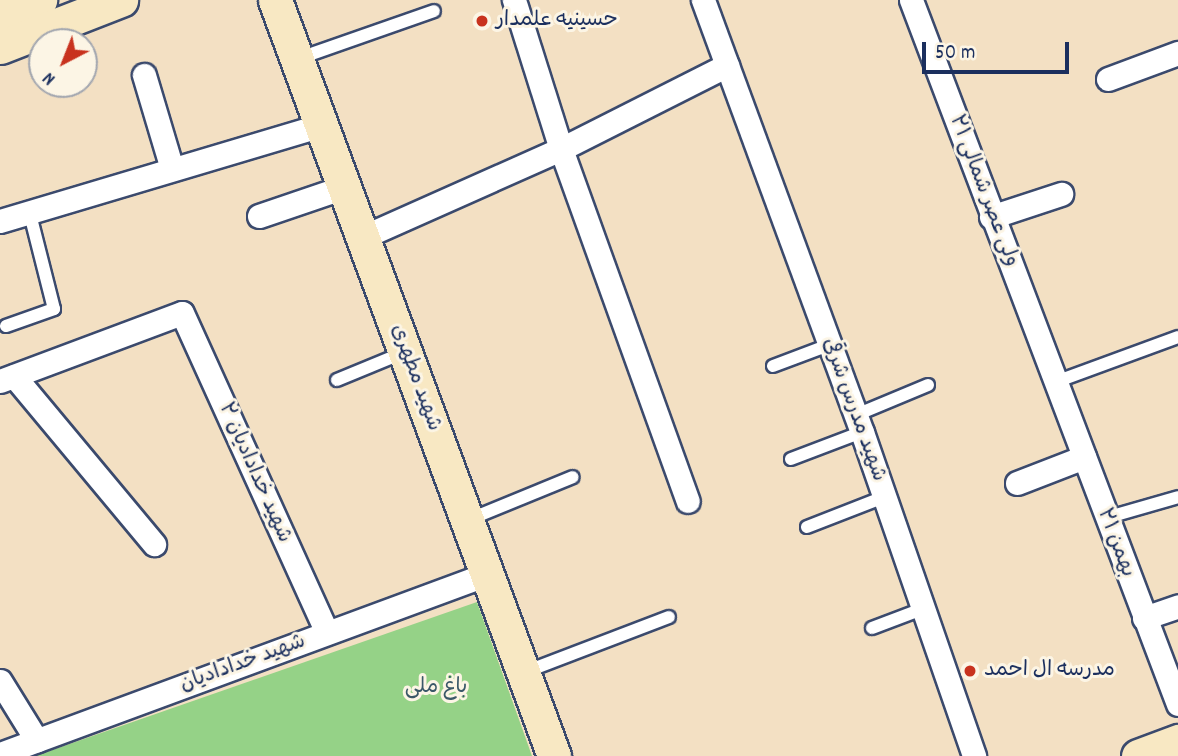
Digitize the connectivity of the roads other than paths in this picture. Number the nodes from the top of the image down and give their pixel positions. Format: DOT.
graph roads {
  1 [pos="40,0"];
  2 [pos="121,0"];
  3 [pos="275,0"];
  4 [pos="513,0"];
  5 [pos="703,0"];
  6 [pos="911,0"];
  7 [pos="434,11"];
  8 [pos="0,15"];
  9 [pos="0,47"];
  10 [pos="1178,53"];
  11 [pos="297,59"];
  12 [pos="727,65"];
  13 [pos="144,75"];
  14 [pos="1108,79"];
  15 [pos="322,125"];
  16 [pos="561,149"];
  17 [pos="172,169"];
  18 [pos="344,187"];
  19 [pos="1061,194"];
  20 [pos="29,210"];
  21 [pos="259,216"];
  22 [pos="992,217"];
  23 [pos="0,221"];
  24 [pos="363,237"];
  25 [pos="6,326"];
  26 [pos="1178,337"];
  27 [pos="829,345"];
  28 [pos="405,352"];
  29 [pos="772,366"];
  30 [pos="7,379"];
  31 [pos="337,380"];
  32 [pos="1058,381"];
  33 [pos="928,385"];
  34 [pos="859,423"];
  35 [pos="1084,457"];
  36 [pos="791,459"];
  37 [pos="573,477"];
  38 [pos="1017,483"];
  39 [pos="884,497"];
  40 [pos="1178,497"];
  41 [pos="688,501"];
  42 [pos="1105,518"];
  43 [pos="467,520"];
  44 [pos="807,527"];
  45 [pos="154,544"];
  46 [pos="487,574"];
  47 [pos="1178,606"];
  48 [pos="922,608"];
  49 [pos="668,617"];
  50 [pos="1144,618"];
  51 [pos="872,628"];
  52 [pos="327,633"];
  53 [pos="524,673"];
  54 [pos="0,681"];
  55 [pos="1178,704"];
  56 [pos="37,741"];
  57 [pos="1178,741"];
  58 [pos="0,754"];
  59 [pos="554,756"];
  60 [pos="974,756"];
  61 [pos="1138,756"];
  1 -- 8 [label="street"];
  2 -- 9 [label="street"];
  3 -- 11 [label="street, شهید مطهری"];
  4 -- 16 [label="street"];
  5 -- 12 [label="street, شهید مدرس شرقی"];
  6 -- 22 [label="street, ولی عصر شمالی ۲۱"];
  7 -- 11 [label="lane"];
  10 -- 14 [label="street"];
  11 -- 15 [label="street, شهید مطهری"];
  12 -- 16 [label="street"];
  12 -- 27 [label="street, شهید مدرس شرقی"];
  13 -- 17 [label="street"];
  15 -- 17 [label="street"];
  15 -- 18 [label="street, شهید مطهری"];
  16 -- 24 [label="street"];
  16 -- 41 [label="street"];
  17 -- 20 [label="street"];
  18 -- 21 [label="street"];
  18 -- 24 [label="street, شهید مطهری"];
  19 -- 22 [label="street"];
  20 -- 23 [label="street"];
  20 -- 25 [label="lane"];
  22 -- 32 [label="street, ولی عصر شمالی ۲۱"];
  24 -- 28 [label="street, شهید مطهری"];
  26 -- 32 [label="lane"];
  27 -- 29 [label="lane"];
  27 -- 34 [label="street, شهید مدرس شرقی"];
  28 -- 31 [label="lane"];
  28 -- 43 [label="street, شهید مطهری"];
  30 -- 45 [label="street"];
  30 -- 52 [label="street, شهید خدادادیان ۲"];
  32 -- 35 [label="street, بهمن ۲۱"];
  33 -- 34 [label="lane"];
  34 -- 36 [label="lane"];
  34 -- 39 [label="street, شهید مدرس شرقی"];
  35 -- 38 [label="street"];
  35 -- 42 [label="street, بهمن ۲۱"];
  37 -- 43 [label="lane"];
  39 -- 44 [label="lane"];
  39 -- 48 [label="street, شهید مدرس شرقی"];
  40 -- 42 [label="lane"];
  42 -- 50 [label="street, بهمن ۲۱"];
  43 -- 46 [label="street, شهید مطهری"];
  46 -- 52 [label="street, شهید خدادادیان"];
  46 -- 53 [label="street, شهید مطهری"];
  47 -- 50 [label="street"];
  48 -- 51 [label="lane"];
  48 -- 60 [label="street, شهید مدرس شرقی"];
  49 -- 53 [label="lane"];
  50 -- 55 [label="street, بهمن ۲۱"];
  52 -- 56 [label="street, شهید خدادادیان"];
  53 -- 59 [label="street, شهید مطهری"];
  54 -- 56 [label="street"];
  56 -- 58 [label="street, شهید خدادادیان"];
  57 -- 61 [label="street"];
}
